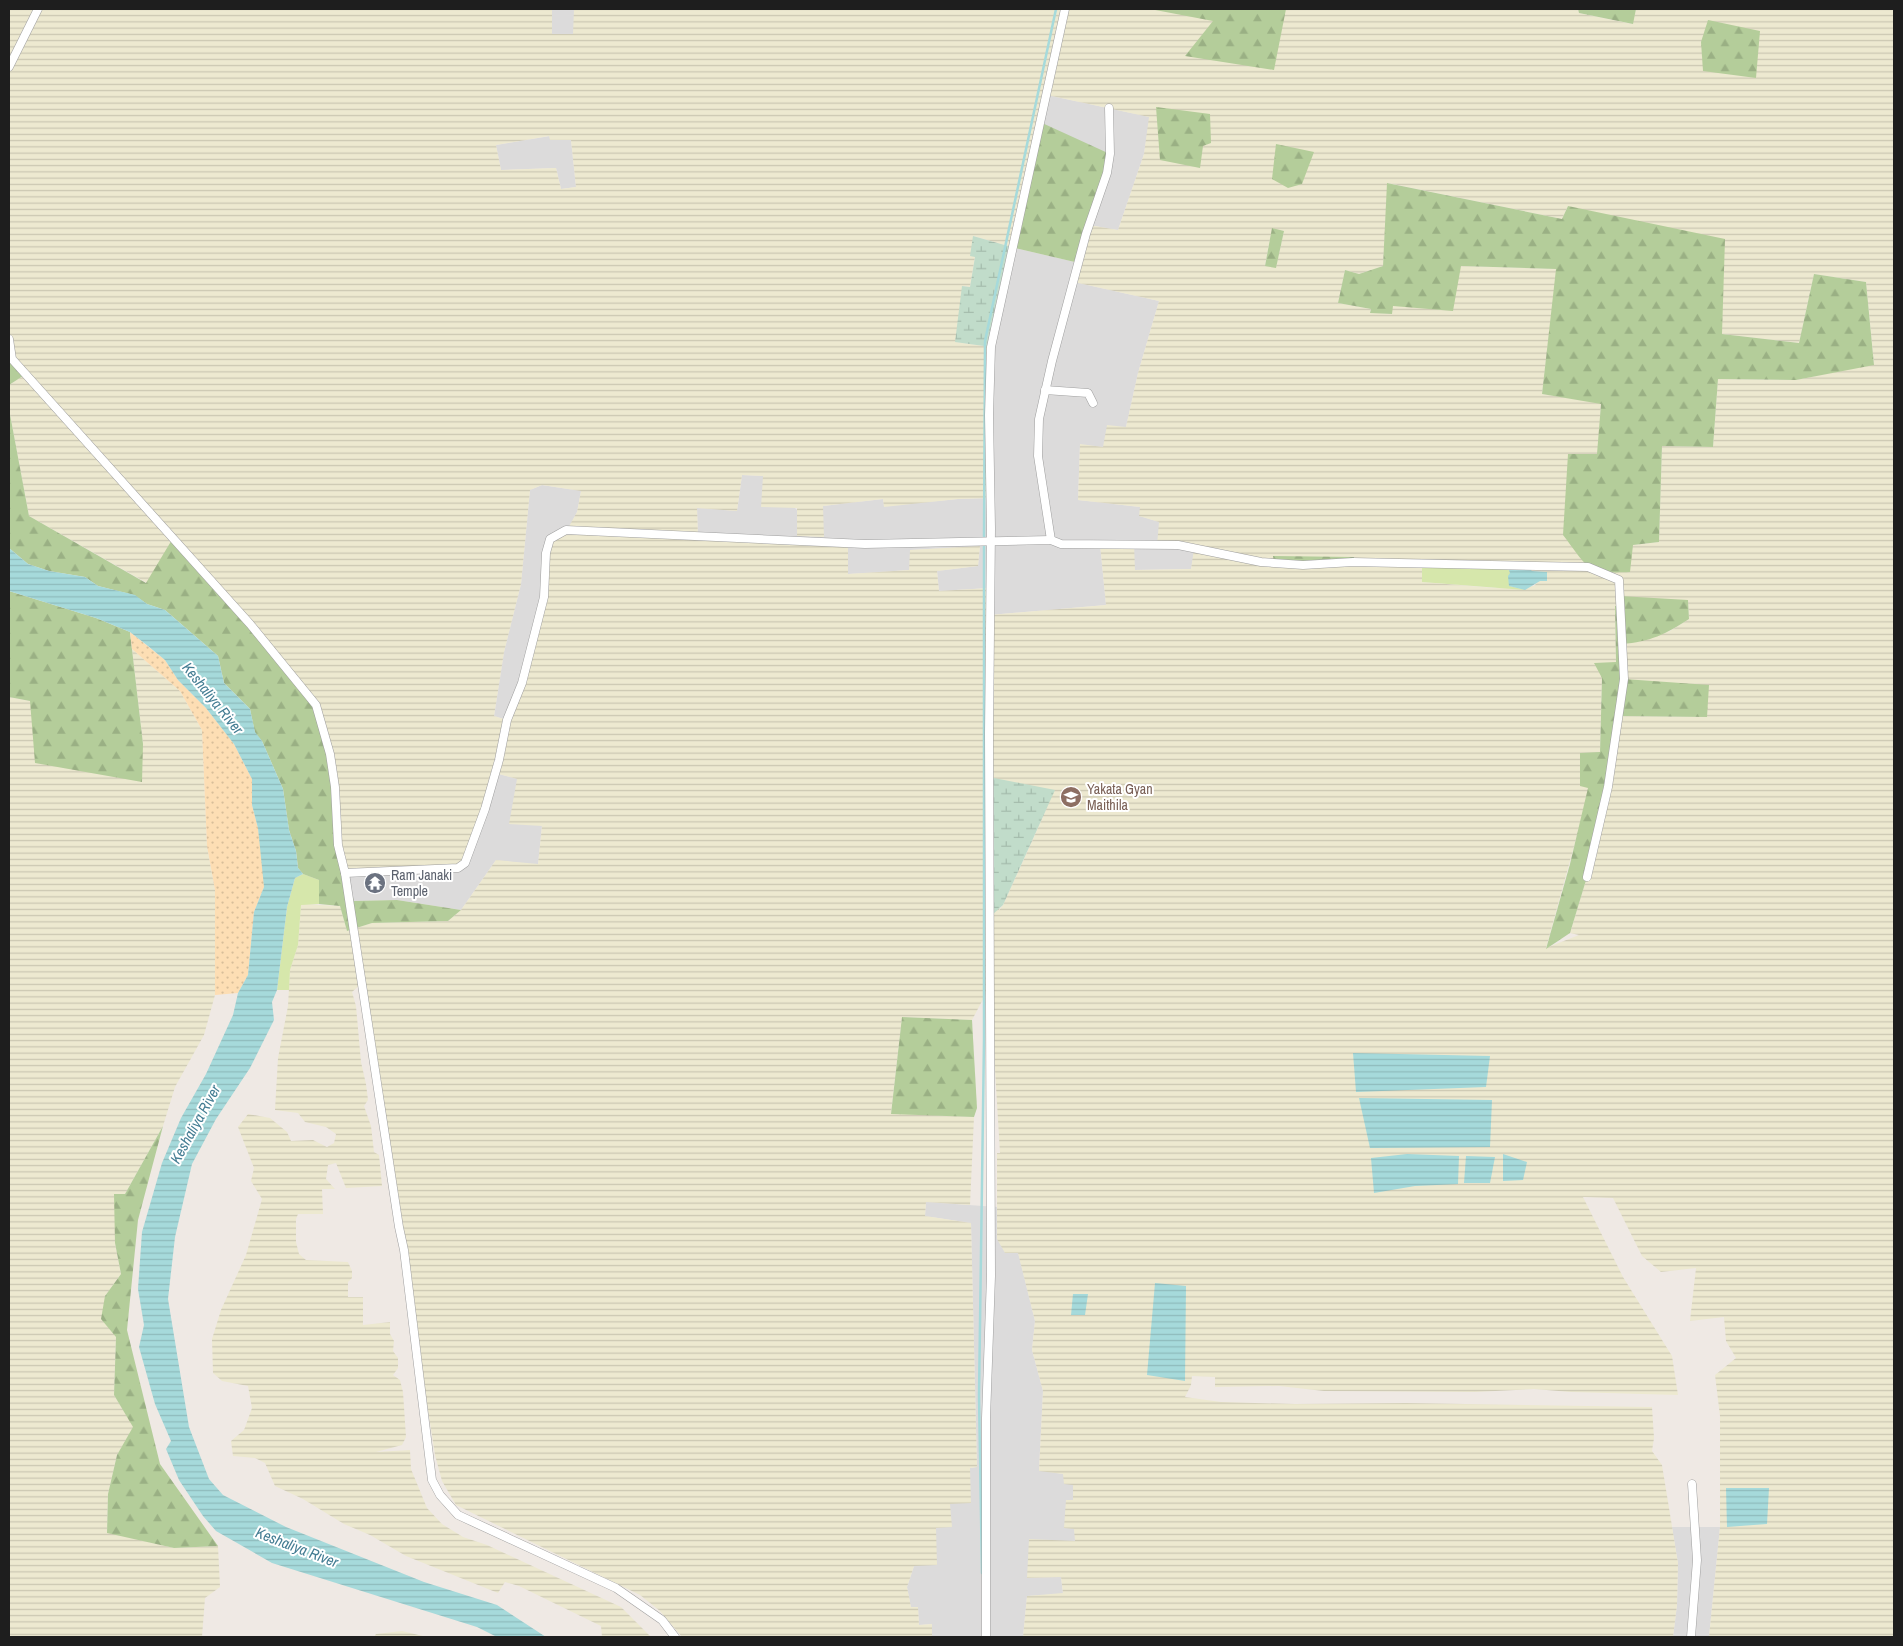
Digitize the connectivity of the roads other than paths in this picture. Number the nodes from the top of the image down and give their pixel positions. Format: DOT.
graph roads {
  1 [pos="38,9"];
  2 [pos="1065,9"];
  3 [pos="9,67"];
  4 [pos="1109,108"];
  5 [pos="9,338"];
  6 [pos="1045,390"];
  7 [pos="1093,403"];
  8 [pos="990,540"];
  9 [pos="1051,540"];
  10 [pos="345,873"];
  11 [pos="1587,877"];
  12 [pos="1692,1484"];
  13 [pos="674,1637"];
  14 [pos="986,1637"];
  15 [pos="1691,1637"];
  1 -- 3 [label="street"];
  2 -- 8 [label="street"];
  4 -- 6 [label="street"];
  5 -- 10 [label="street"];
  6 -- 7 [label="street"];
  6 -- 9 [label="street"];
  8 -- 9 [label="street"];
  8 -- 10 [label="street"];
  8 -- 14 [label="street"];
  9 -- 11 [label="street"];
  10 -- 13 [label="street"];
  12 -- 15 [label="street"];
}
